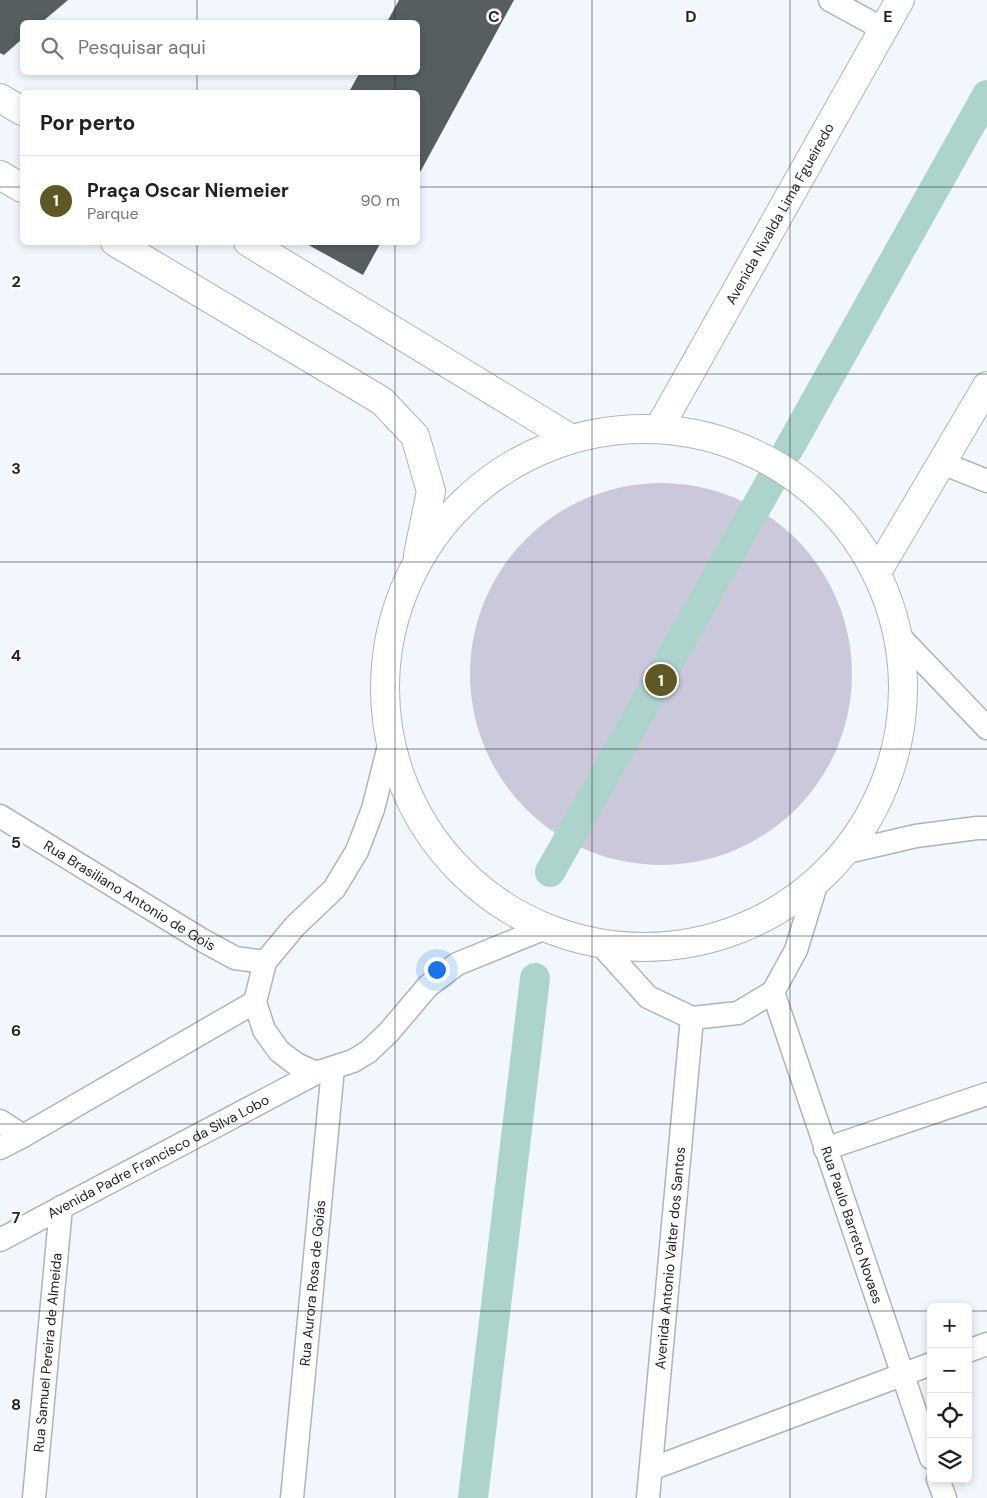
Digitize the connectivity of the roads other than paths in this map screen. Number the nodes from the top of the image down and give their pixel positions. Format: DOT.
graph roads {
  1 [pos="830,0"];
  2 [pos="900,0"];
  3 [pos="883,30"];
  4 [pos="0,98"];
  5 [pos="20,110"];
  6 [pos="0,175"];
  7 [pos="20,187"];
  8 [pos="121,245"];
  9 [pos="253,245"];
  10 [pos="987,386"];
  11 [pos="659,428"];
  12 [pos="570,438"];
  13 [pos="942,463"];
  14 [pos="987,481"];
  15 [pos="417,562"];
  16 [pos="877,572"];
  17 [pos="900,637"];
  18 [pos="987,728"];
  19 [pos="390,742"];
  20 [pos="0,816"];
  21 [pos="987,828"];
  22 [pos="847,852"];
  23 [pos="816,885"];
  24 [pos="543,929"];
  25 [pos="602,946"];
  26 [pos="264,962"];
  27 [pos="773,992"];
  28 [pos="255,1002"];
  29 [pos="692,1018"];
  30 [pos="325,1070"];
  31 [pos="987,1094"];
  32 [pos="0,1122"];
  33 [pos="24,1136"];
  34 [pos="0,1148"];
  35 [pos="825,1149"];
  36 [pos="61,1207"];
  37 [pos="0,1240"];
  38 [pos="987,1344"];
  39 [pos="972,1350"];
  40 [pos="927,1365"];
  41 [pos="901,1374"];
  42 [pos="927,1447"];
  43 [pos="651,1469"];
  44 [pos="939,1483"];
  45 [pos="34,1498"];
  46 [pos="292,1498"];
  47 [pos="648,1498"];
  48 [pos="945,1498"];
  1 -- 3 [label="street"];
  2 -- 3 [label="street, Avenida Nivalda Lima Fgueiredo"];
  3 -- 11 [label="street, Avenida Nivalda Lima Fgueiredo"];
  4 -- 5 [label="street"];
  6 -- 7 [label="street"];
  8 -- 15 [label="street"];
  9 -- 12 [label="street"];
  10 -- 13 [label="street"];
  11 -- 12 [label="street"];
  11 -- 16 [label="street"];
  12 -- 15 [label="street"];
  13 -- 14 [label="street"];
  13 -- 16 [label="street"];
  15 -- 19 [label="street"];
  16 -- 17 [label="street"];
  17 -- 18 [label="street"];
  17 -- 22 [label="street"];
  19 -- 24 [label="street"];
  19 -- 26 [label="street"];
  20 -- 26 [label="street, Rua Brasiliano Antonio de Gois"];
  21 -- 22 [label="street"];
  22 -- 23 [label="street"];
  23 -- 25 [label="street"];
  23 -- 27 [label="street"];
  24 -- 25 [label="street"];
  24 -- 30 [label="street, Avenida Padre Francisco da Silva Lobo"];
  25 -- 29 [label="street"];
  26 -- 28 [label="street"];
  27 -- 29 [label="street"];
  27 -- 35 [label="street, Rua Paulo Barreto Novaes"];
  28 -- 30 [label="street"];
  28 -- 33 [label="street"];
  29 -- 43 [label="street, Avenida Antonio Valter dos Santos"];
  30 -- 36 [label="street, Avenida Padre Francisco da Silva Lobo"];
  30 -- 46 [label="street, Rua Aurora Rosa de Goiás"];
  31 -- 35 [label="street"];
  32 -- 33 [label="street"];
  33 -- 34 [label="street"];
  35 -- 41 [label="street, Rua Paulo Barreto Novaes"];
  36 -- 37 [label="street, Avenida Padre Francisco da Silva Lobo"];
  36 -- 45 [label="street, Rua Samuel Pereira de Almeida"];
  38 -- 39 [label="street"];
  40 -- 41 [label="street"];
  41 -- 42 [label="street, Rua Paulo Barreto Novaes"];
  41 -- 43 [label="street"];
  43 -- 47 [label="street, Avenida Antonio Valter dos Santos"];
  44 -- 48 [label="street"];
}
